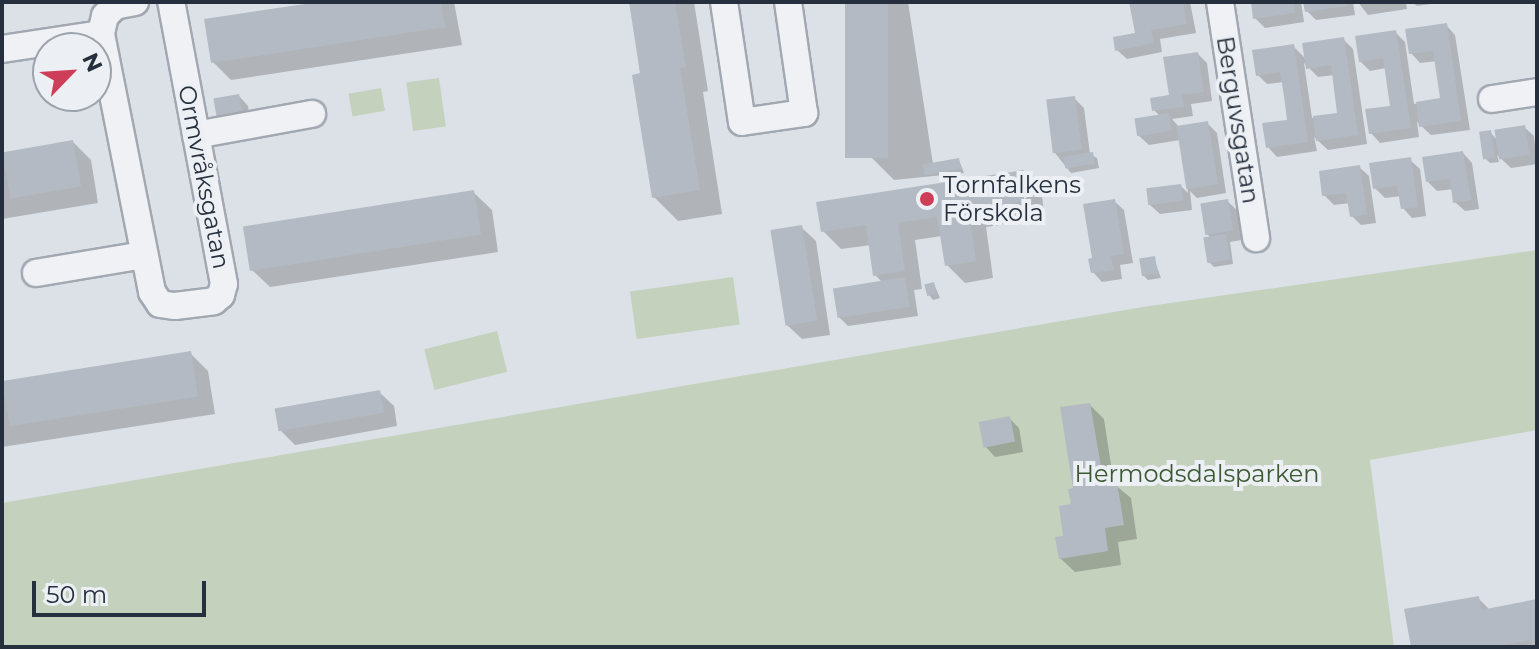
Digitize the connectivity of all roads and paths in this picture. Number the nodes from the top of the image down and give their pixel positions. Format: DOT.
graph roads {
  1 [pos="135,2"];
  2 [pos="171,2"];
  3 [pos="724,2"];
  4 [pos="788,2"];
  5 [pos="1220,2"];
  6 [pos="101,32"];
  7 [pos="32,44"];
  8 [pos="2,49"];
  9 [pos="112,92"];
  10 [pos="1537,92"];
  11 [pos="1492,99"];
  12 [pos="312,114"];
  13 [pos="196,135"];
  14 [pos="1256,238"];
  15 [pos="143,255"];
  16 [pos="36,273"];
  1 -- 6 [label="street"];
  2 -- 13 [label="street, Ormvråksgatan"];
  3 -- 4 [label="street"];
  5 -- 14 [label="street, Berguvsgatan"];
  7 -- 8 [label="street"];
  9 -- 15 [label="street, Ormvråksgatan"];
  10 -- 11 [label="street"];
  12 -- 13 [label="street"];
  13 -- 15 [label="street, Ormvråksgatan"];
  15 -- 16 [label="street"];
}
